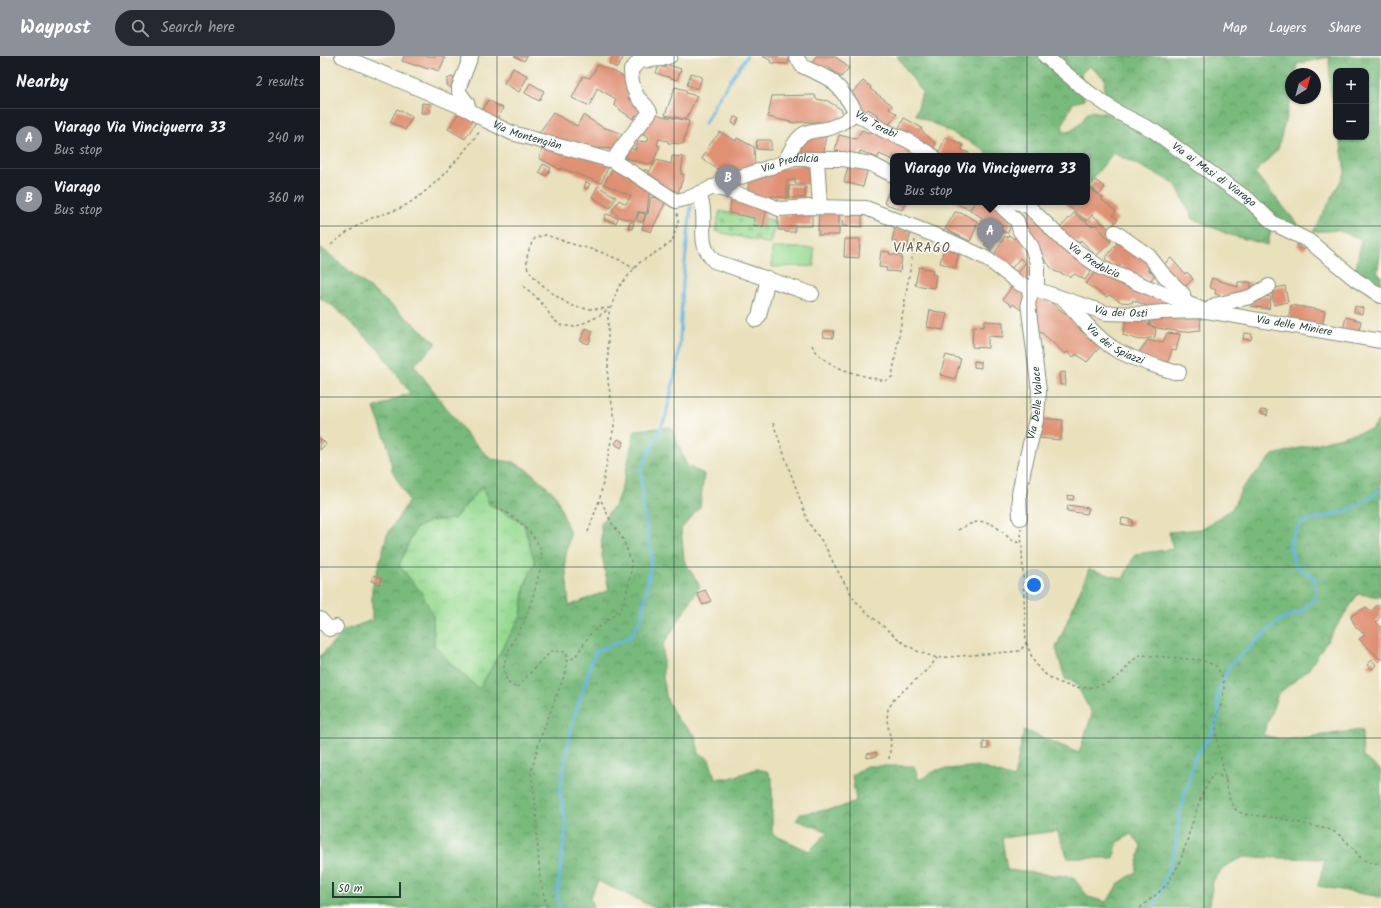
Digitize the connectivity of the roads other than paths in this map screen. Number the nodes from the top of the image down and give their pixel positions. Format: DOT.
graph roads {
  1 [pos="342,56"];
  2 [pos="471,56"];
  3 [pos="670,56"];
  4 [pos="796,56"];
  5 [pos="1045,56"];
  6 [pos="469,110"];
  7 [pos="855,113"];
  8 [pos="928,153"];
  9 [pos="818,159"];
  10 [pos="613,161"];
  11 [pos="785,161"];
  12 [pos="890,174"];
  13 [pos="706,190"];
  14 [pos="1002,205"];
  15 [pos="1025,205"];
  16 [pos="820,207"];
  17 [pos="1115,232"];
  18 [pos="768,278"];
  19 [pos="1269,286"];
  20 [pos="1033,288"];
  21 [pos="812,294"];
  22 [pos="1381,296"];
  23 [pos="1064,299"];
  24 [pos="1184,302"];
  25 [pos="1207,311"];
  26 [pos="756,320"];
  27 [pos="1381,341"];
  28 [pos="1179,372"];
  29 [pos="1020,518"];
  30 [pos="320,618"];
  31 [pos="336,627"];
  1 -- 6 [label="street, Via Montengiàn"];
  2 -- 6 [label="street"];
  3 -- 10 [label="street"];
  4 -- 7 [label="street"];
  5 -- 22 [label="street, Via ai Masi di Viarago"];
  6 -- 10 [label="street, Via Montengiàn"];
  7 -- 8 [label="street, Via Terabi"];
  7 -- 11 [label="street, Via Terabi"];
  9 -- 11 [label="street, Via Predolcia"];
  9 -- 12 [label="street, Via Predolcia"];
  9 -- 16 [label="street"];
  10 -- 13 [label="street, Via Montengiàn"];
  11 -- 13 [label="street, Via Predolcia"];
  13 -- 16 [label="street, Via dei Osti"];
  13 -- 18 [label="street"];
  14 -- 20 [label="street, Via Delle Valace"];
  15 -- 24 [label="street, Via Predolcia"];
  16 -- 20 [label="street, Via dei Osti"];
  17 -- 24 [label="street"];
  18 -- 21 [label="street"];
  18 -- 26 [label="street"];
  19 -- 25 [label="street"];
  20 -- 23 [label="street, Via dei Osti"];
  20 -- 29 [label="street, Via Delle Valace"];
  23 -- 25 [label="street, Via dei Osti"];
  23 -- 28 [label="street, Via dei Spiazzi"];
  24 -- 25 [label="street, Via Predolcia"];
  25 -- 27 [label="street, Via delle Miniere"];
  30 -- 31 [label="street"];
}
